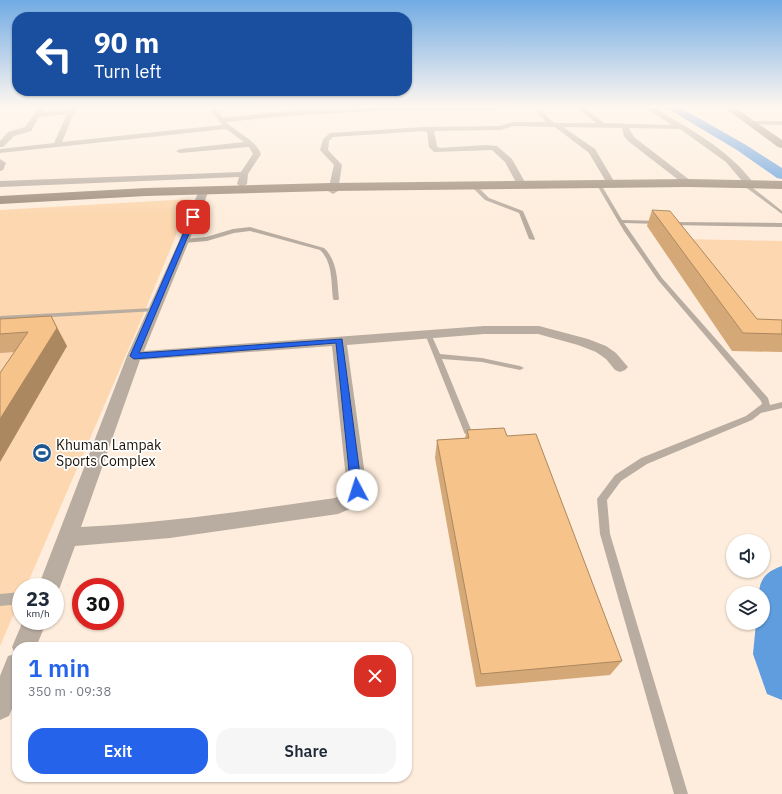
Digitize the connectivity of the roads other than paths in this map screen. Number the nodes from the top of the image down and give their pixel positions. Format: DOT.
graph roads {
  1 [pos="66,144"];
  2 [pos="251,144"];
  3 [pos="325,144"];
  4 [pos="432,144"];
  5 [pos="584,144"];
  6 [pos="638,144"];
  7 [pos="706,144"];
  8 [pos="57,145"];
  9 [pos="0,150"];
  10 [pos="180,150"];
  11 [pos="0,161"];
  12 [pos="0,168"];
  13 [pos="242,183"];
  14 [pos="688,183"];
  15 [pos="0,184"];
  16 [pos="521,184"];
  17 [pos="606,185"];
  18 [pos="728,185"];
  19 [pos="782,185"];
  20 [pos="749,186"];
  21 [pos="476,188"];
  22 [pos="333,189"];
  23 [pos="203,192"];
  24 [pos="0,200"];
  25 [pos="0,204"];
  26 [pos="782,213"];
  27 [pos="621,221"];
  28 [pos="782,225"];
  29 [pos="532,239"];
  30 [pos="184,241"];
  31 [pos="336,298"];
  32 [pos="154,310"];
  33 [pos="0,318"];
  34 [pos="428,334"];
  35 [pos="339,341"];
  36 [pos="134,356"];
  37 [pos="437,356"];
  38 [pos="620,367"];
  39 [pos="520,368"];
  40 [pos="782,405"];
  41 [pos="761,410"];
  42 [pos="468,432"];
  43 [pos="68,537"];
  44 [pos="52,578"];
  45 [pos="12,599"];
  46 [pos="0,600"];
  47 [pos="31,630"];
  48 [pos="26,642"];
  49 [pos="12,677"];
  50 [pos="0,707"];
  51 [pos="681,794"];
  1 -- 8 [label="street"];
  2 -- 10 [label="street"];
  2 -- 13 [label="street"];
  3 -- 22 [label="street"];
  4 -- 16 [label="street"];
  5 -- 17 [label="street"];
  6 -- 14 [label="street"];
  7 -- 20 [label="street"];
  8 -- 9 [label="street"];
  11 -- 12 [label="street"];
  13 -- 15 [label="street"];
  13 -- 22 [label="main road"];
  13 -- 23 [label="main road"];
  14 -- 17 [label="main road"];
  14 -- 18 [label="main road"];
  16 -- 17 [label="main road"];
  16 -- 22 [label="main road"];
  17 -- 18 [label="main road"];
  17 -- 21 [label="main road"];
  17 -- 27 [label="lane"];
  18 -- 20 [label="main road"];
  19 -- 20 [label="main road"];
  20 -- 26 [label="lane"];
  21 -- 22 [label="main road"];
  21 -- 29 [label="lane"];
  23 -- 24 [label="main road"];
  23 -- 25 [label="main road"];
  23 -- 30 [label="street"];
  27 -- 28 [label="lane"];
  27 -- 41 [label="lane"];
  30 -- 31 [label="lane"];
  30 -- 32 [label="street"];
  32 -- 33 [label="lane"];
  32 -- 36 [label="street"];
  34 -- 35 [label="street"];
  34 -- 37 [label="lane"];
  34 -- 38 [label="street"];
  35 -- 36 [label="street"];
  35 -- 43 [label="street"];
  36 -- 43 [label="street"];
  37 -- 39 [label="lane"];
  37 -- 42 [label="lane"];
  40 -- 41 [label="lane"];
  41 -- 51 [label="lane"];
  43 -- 44 [label="street"];
  45 -- 46 [label="lane"];
  47 -- 48 [label="street"];
  49 -- 50 [label="street"];
}
